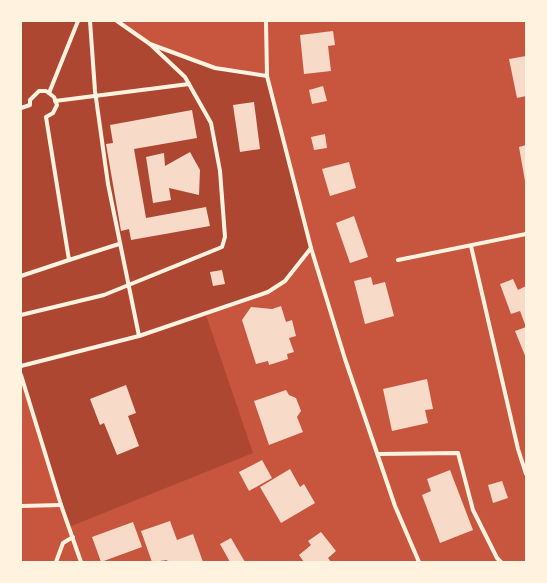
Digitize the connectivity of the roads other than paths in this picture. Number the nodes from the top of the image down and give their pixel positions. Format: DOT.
graph roads {
  1 [pos="78,21"];
  2 [pos="90,21"];
  3 [pos="117,21"];
  4 [pos="266,21"];
  5 [pos="150,44"];
  6 [pos="267,76"];
  7 [pos="189,84"];
  8 [pos="48,93"];
  9 [pos="96,96"];
  10 [pos="55,101"];
  11 [pos="21,108"];
  12 [pos="526,234"];
  13 [pos="119,244"];
  14 [pos="471,246"];
  15 [pos="311,248"];
  16 [pos="70,260"];
  17 [pos="398,260"];
  18 [pos="21,276"];
  19 [pos="129,284"];
  20 [pos="21,315"];
  21 [pos="139,336"];
  22 [pos="21,366"];
  23 [pos="21,375"];
  24 [pos="378,454"];
  25 [pos="526,474"];
  26 [pos="61,505"];
  27 [pos="21,506"];
  28 [pos="72,537"];
  29 [pos="56,562"];
  30 [pos="81,562"];
  31 [pos="419,562"];
  32 [pos="501,562"];
  1 -- 8 [label="street"];
  2 -- 9 [label="street"];
  3 -- 5 [label="street"];
  4 -- 6 [label="street"];
  5 -- 6 [label="street"];
  5 -- 7 [label="street"];
  6 -- 15 [label="street"];
  7 -- 9 [label="street"];
  7 -- 19 [label="street"];
  8 -- 10 [label="street"];
  8 -- 11 [label="street"];
  9 -- 10 [label="street"];
  9 -- 13 [label="street"];
  10 -- 16 [label="street"];
  12 -- 14 [label="street"];
  13 -- 16 [label="street"];
  13 -- 19 [label="street"];
  14 -- 17 [label="street"];
  14 -- 25 [label="street"];
  15 -- 21 [label="street"];
  15 -- 24 [label="street"];
  16 -- 18 [label="street"];
  19 -- 20 [label="street"];
  19 -- 21 [label="street"];
  21 -- 22 [label="street"];
  23 -- 26 [label="street"];
  24 -- 31 [label="street"];
  24 -- 32 [label="street"];
  26 -- 27 [label="street"];
  26 -- 28 [label="street"];
  28 -- 29 [label="street"];
  28 -- 30 [label="street"];
}
